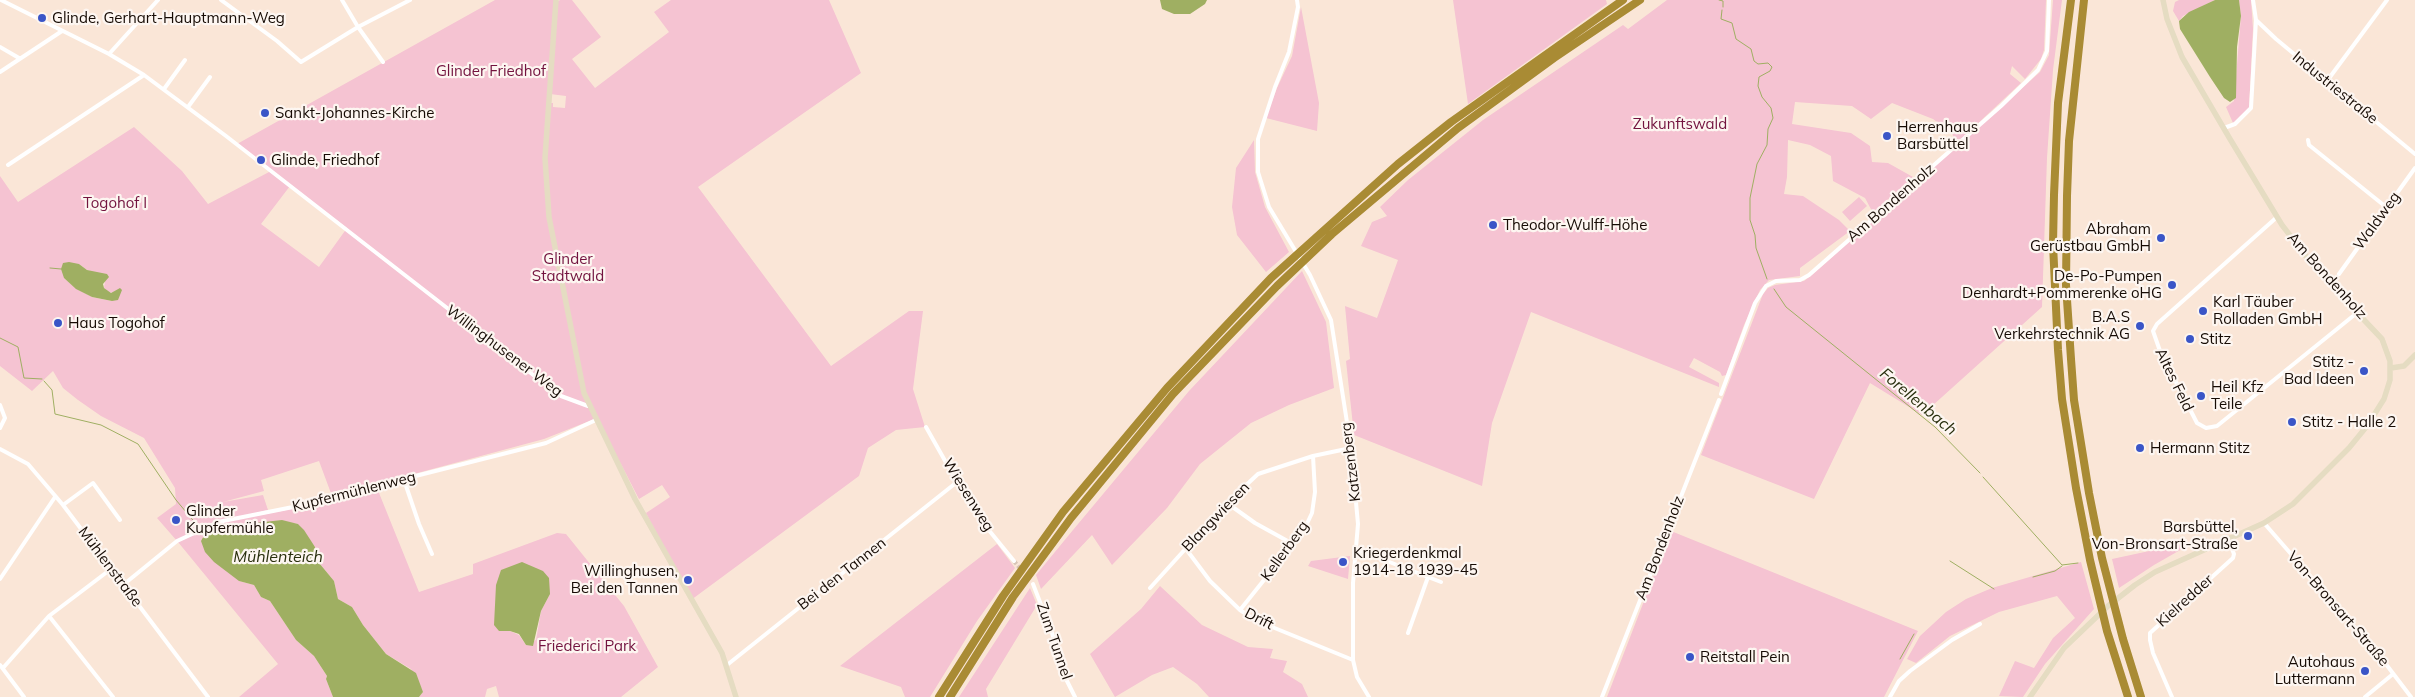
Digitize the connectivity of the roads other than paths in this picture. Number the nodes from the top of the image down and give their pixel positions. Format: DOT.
graph roads {
  1 [pos="1,0"];
  2 [pos="158,0"];
  3 [pos="221,0"];
  4 [pos="342,0"];
  5 [pos="410,0"];
  6 [pos="556,0"];
  7 [pos="1297,0"];
  8 [pos="1623,0"];
  9 [pos="1640,0"];
  10 [pos="2049,0"];
  11 [pos="2070,0"];
  12 [pos="2084,0"];
  13 [pos="2163,0"];
  14 [pos="2254,0"];
  15 [pos="2386,0"];
  16 [pos="2256,20"];
  17 [pos="358,27"];
  18 [pos="62,31"];
  19 [pos="0,47"];
  20 [pos="109,54"];
  21 [pos="19,58"];
  22 [pos="185,60"];
  23 [pos="383,62"];
  24 [pos="0,72"];
  25 [pos="144,75"];
  26 [pos="210,77"];
  27 [pos="2327,81"];
  28 [pos="164,89"];
  29 [pos="188,107"];
  30 [pos="2224,128"];
  31 [pos="2308,140"];
  32 [pos="2415,154"];
  33 [pos="8,165"];
  34 [pos="2415,168"];
  35 [pos="2386,206"];
  36 [pos="2277,217"];
  37 [pos="2339,274"];
  38 [pos="2358,312"];
  39 [pos="2415,355"];
  40 [pos="2391,368"];
  41 [pos="1721,394"];
  42 [pos="1719,400"];
  43 [pos="0,405"];
  44 [pos="588,406"];
  45 [pos="596,420"];
  46 [pos="926,426"];
  47 [pos="0,428"];
  48 [pos="1351,448"];
  49 [pos="0,450"];
  50 [pos="1313,456"];
  51 [pos="404,480"];
  52 [pos="957,482"];
  53 [pos="56,497"];
  54 [pos="1227,503"];
  55 [pos="63,505"];
  56 [pos="120,520"];
  57 [pos="2264,523"];
  58 [pos="2228,539"];
  59 [pos="1293,544"];
  60 [pos="1186,549"];
  61 [pos="1356,549"];
  62 [pos="432,554"];
  63 [pos="1014,561"];
  64 [pos="111,569"];
  65 [pos="1428,577"];
  66 [pos="0,579"];
  67 [pos="1441,582"];
  68 [pos="1033,584"];
  69 [pos="124,585"];
  70 [pos="1150,588"];
  71 [pos="1240,610"];
  72 [pos="49,616"];
  73 [pos="1980,624"];
  74 [pos="1408,633"];
  75 [pos="1353,660"];
  76 [pos="727,665"];
  77 [pos="1,667"];
  78 [pos="2394,674"];
  79 [pos="24,697"];
  80 [pos="113,697"];
  81 [pos="208,697"];
  82 [pos="736,697"];
  83 [pos="939,697"];
  84 [pos="950,697"];
  85 [pos="1075,697"];
  86 [pos="1369,697"];
  87 [pos="1602,697"];
  88 [pos="1890,697"];
  89 [pos="2030,697"];
  90 [pos="2128,697"];
  91 [pos="2141,697"];
  92 [pos="2172,697"];
  93 [pos="2364,697"];
  94 [pos="2411,697"];
  1 -- 18 [label="street, Willinghusener Weg"];
  2 -- 20 [label="street"];
  3 -- 17 [label="street"];
  4 -- 17 [label="street"];
  5 -- 17 [label="street"];
  6 -- 44 [label="main road"];
  7 -- 48 [label="street, Katzenberg"];
  8 -- 83 [label="highway"];
  9 -- 84 [label="highway"];
  10 -- 41 [label="street, Am Bondenholz"];
  11 -- 90 [label="highway"];
  12 -- 91 [label="highway"];
  13 -- 30 [label="main road, Am Bondenholz"];
  14 -- 16 [label="street"];
  15 -- 27 [label="street"];
  16 -- 27 [label="street, Industriestraße"];
  16 -- 30 [label="street"];
  17 -- 23 [label="street"];
  18 -- 20 [label="street, Willinghusener Weg"];
  18 -- 21 [label="street"];
  19 -- 21 [label="street"];
  20 -- 25 [label="street, Willinghusener Weg"];
  21 -- 24 [label="street"];
  22 -- 28 [label="street"];
  25 -- 28 [label="street, Willinghusener Weg"];
  25 -- 33 [label="street"];
  26 -- 29 [label="street"];
  27 -- 32 [label="street, Industriestraße"];
  28 -- 29 [label="street, Willinghusener Weg"];
  29 -- 44 [label="street, Willinghusener Weg"];
  30 -- 36 [label="main road, Am Bondenholz"];
  31 -- 35 [label="street"];
  34 -- 35 [label="street, Waldweg"];
  35 -- 37 [label="street, Waldweg"];
  36 -- 38 [label="main road, Am Bondenholz"];
  36 -- 38 [label="street, Altes Feld"];
  38 -- 40 [label="main road, Am Bondenholz"];
  39 -- 40 [label="main road"];
  40 -- 57 [label="main road"];
  42 -- 87 [label="street, Am Bondenholz"];
  43 -- 47 [label="street"];
  44 -- 45 [label="main road"];
  45 -- 51 [label="street, Kupfermühlenweg"];
  45 -- 76 [label="main road"];
  46 -- 52 [label="street, Wiesenweg"];
  48 -- 50 [label="street, Blangwiesen"];
  48 -- 61 [label="street, Katzenberg"];
  49 -- 53 [label="street, Mühlenstraße"];
  50 -- 54 [label="street, Blangwiesen"];
  50 -- 59 [label="street, Kellerberg"];
  51 -- 62 [label="street"];
  51 -- 69 [label="street, Kupfermühlenweg"];
  52 -- 63 [label="street, Wiesenweg"];
  52 -- 76 [label="street, Bei den Tannen"];
  53 -- 55 [label="street, Mühlenstraße"];
  53 -- 66 [label="street"];
  54 -- 59 [label="street"];
  54 -- 60 [label="street, Blangwiesen"];
  55 -- 56 [label="street"];
  55 -- 64 [label="street, Mühlenstraße"];
  57 -- 58 [label="main road"];
  57 -- 78 [label="street, Von-Bronsart-Straße"];
  58 -- 89 [label="main road"];
  58 -- 92 [label="street, Kielredder"];
  59 -- 71 [label="street, Kellerberg"];
  60 -- 70 [label="street, Blangwiesen"];
  60 -- 71 [label="street, Drift"];
  61 -- 65 [label="street"];
  61 -- 75 [label="street, Katzenberg"];
  64 -- 69 [label="street, Mühlenstraße"];
  64 -- 72 [label="street"];
  65 -- 67 [label="street"];
  65 -- 74 [label="street"];
  68 -- 85 [label="street, Zum Tunnel"];
  69 -- 81 [label="street, Mühlenstraße"];
  71 -- 75 [label="street, Drift"];
  72 -- 77 [label="street"];
  72 -- 80 [label="street"];
  73 -- 88 [label="street"];
  75 -- 86 [label="street, Katzenberg"];
  76 -- 82 [label="main road"];
  77 -- 79 [label="street"];
  78 -- 93 [label="street"];
  78 -- 94 [label="street, Von-Bronsart-Straße"];
}
